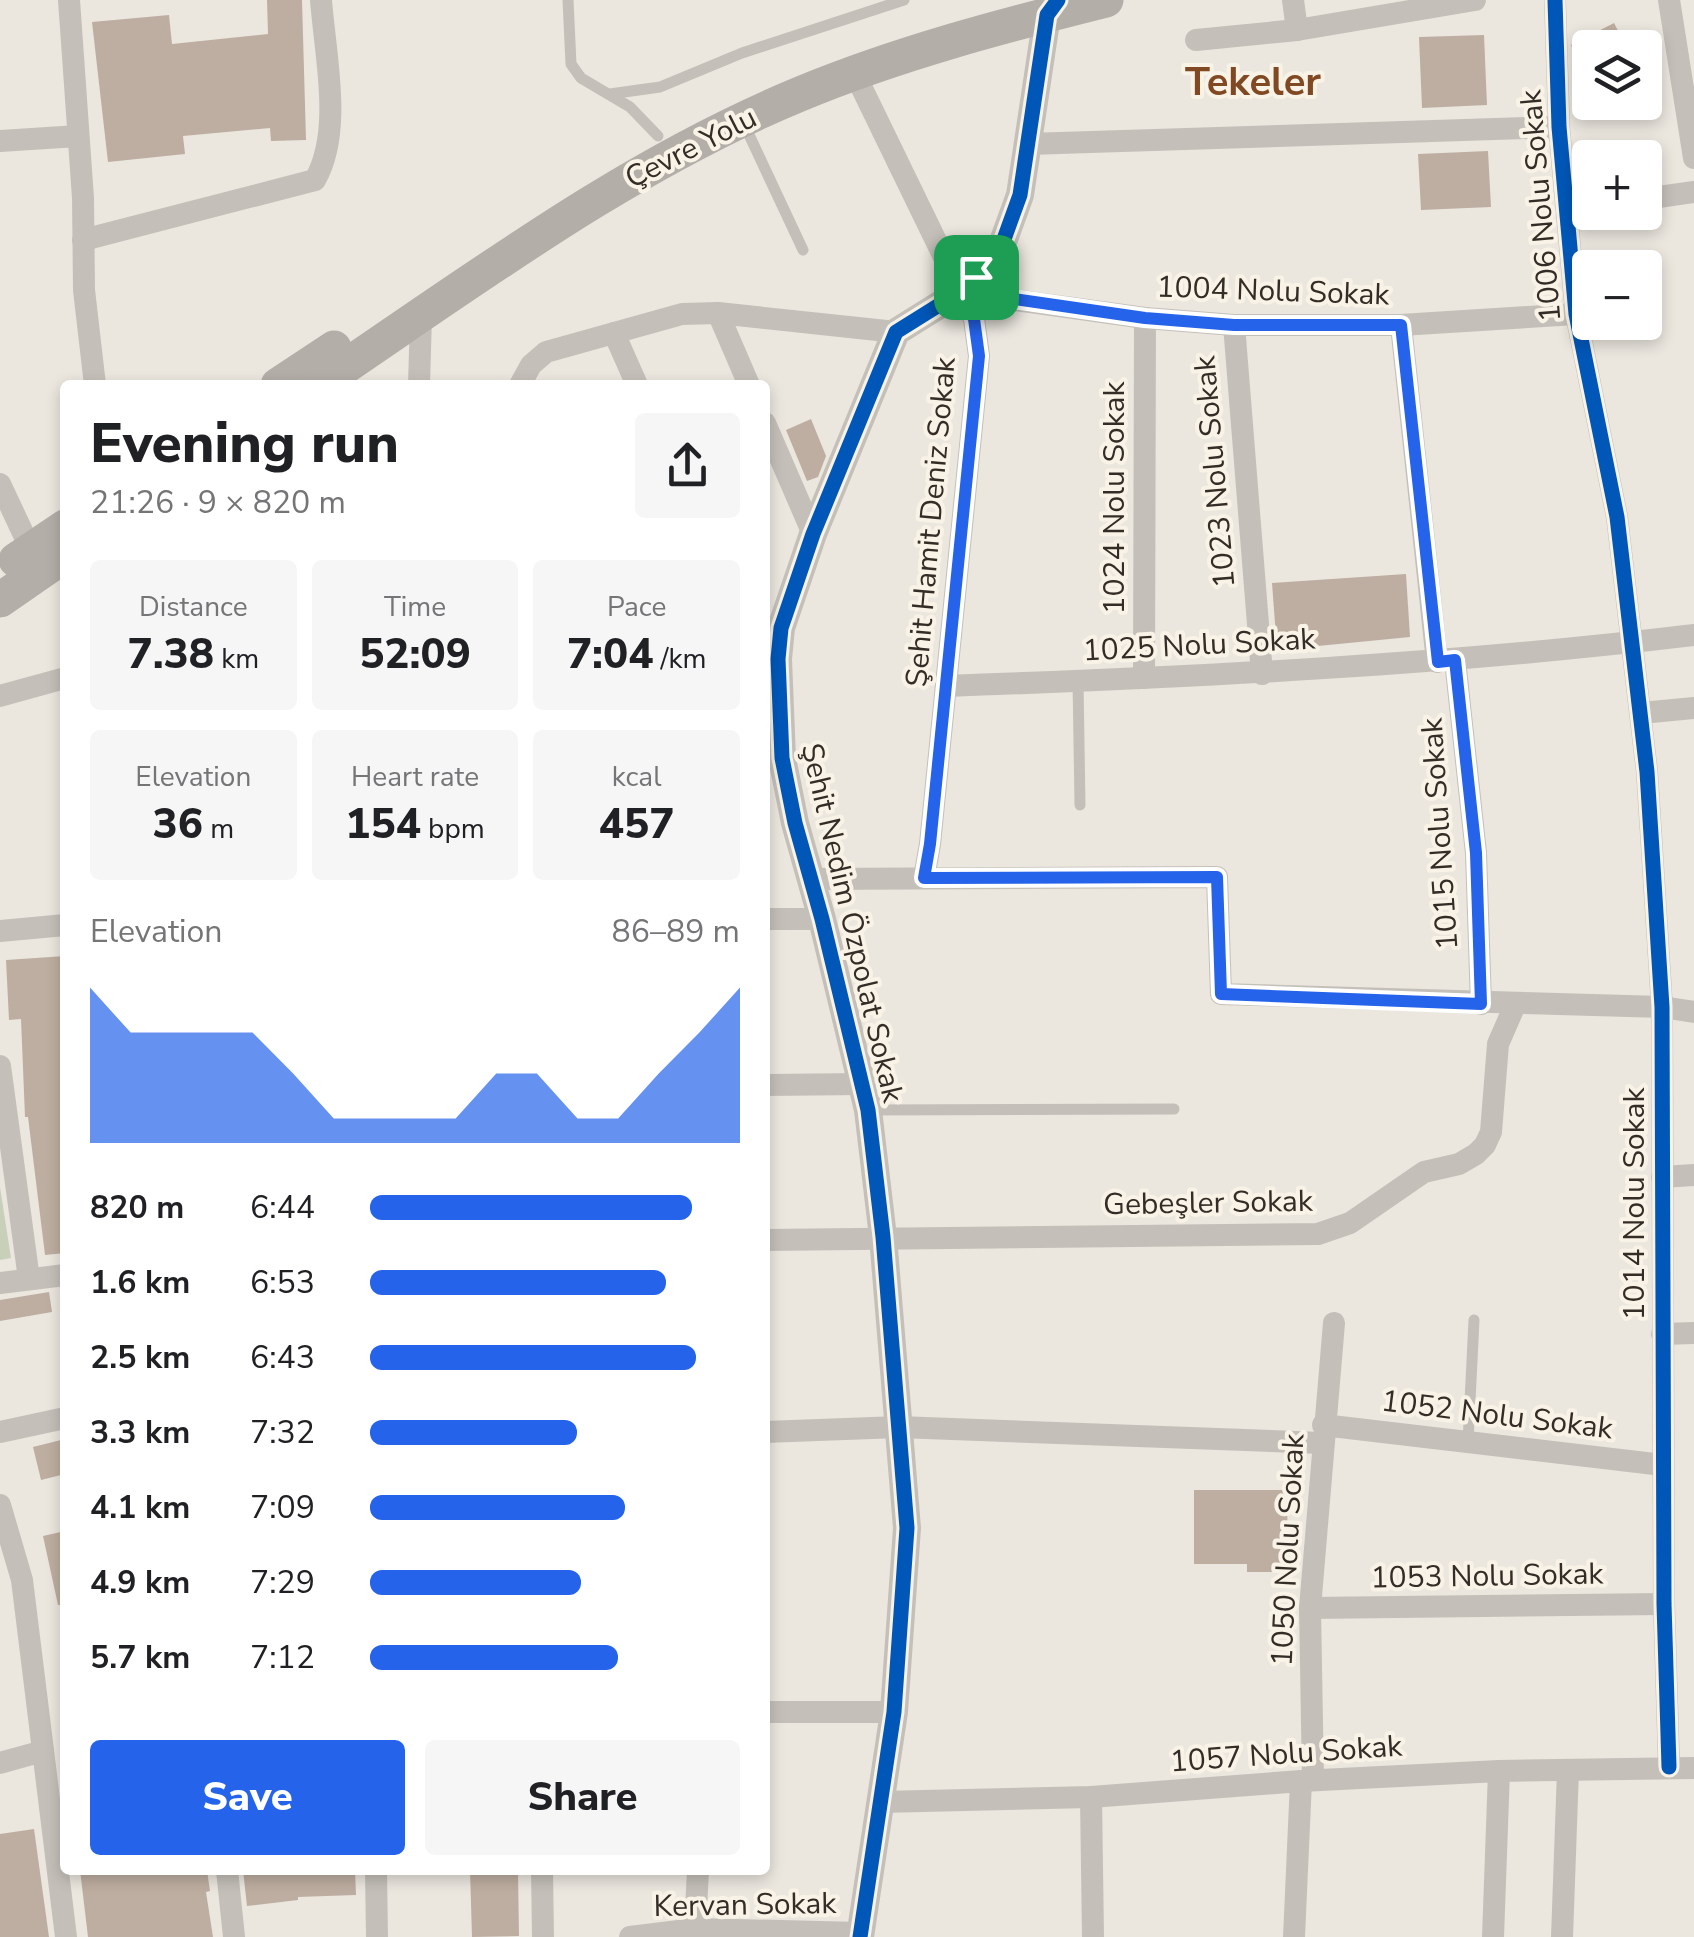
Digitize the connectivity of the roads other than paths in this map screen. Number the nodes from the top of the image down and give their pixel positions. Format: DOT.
graph roads {
  1 [pos="68,0"];
  2 [pos="321,0"];
  3 [pos="568,0"];
  4 [pos="904,0"];
  5 [pos="1106,0"];
  6 [pos="1294,0"];
  7 [pos="1475,0"];
  8 [pos="1555,0"];
  9 [pos="1669,0"];
  10 [pos="1040,5"];
  11 [pos="1389,7"];
  12 [pos="1683,23"];
  13 [pos="1298,30"];
  14 [pos="1196,40"];
  15 [pos="854,72"];
  16 [pos="610,94"];
  17 [pos="742,120"];
  18 [pos="1560,127"];
  19 [pos="78,136"];
  20 [pos="658,136"];
  21 [pos="0,141"];
  22 [pos="1028,144"];
  23 [pos="1694,158"];
  24 [pos="1572,178"];
  25 [pos="1694,192"];
  26 [pos="1662,197"];
  27 [pos="83,240"];
  28 [pos="803,250"];
  29 [pos="968,285"];
  30 [pos="718,313"];
  31 [pos="1572,314"];
  32 [pos="421,316"];
  33 [pos="1145,318"];
  34 [pos="1234,325"];
  35 [pos="1401,325"];
  36 [pos="614,332"];
  37 [pos="896,332"];
  38 [pos="1581,340"];
  39 [pos="94,380"];
  40 [pos="286,380"];
  41 [pos="325,380"];
  42 [pos="419,380"];
  43 [pos="523,380"];
  44 [pos="636,380"];
  45 [pos="746,380"];
  46 [pos="770,435"];
  47 [pos="0,484"];
  48 [pos="812,534"];
  49 [pos="48,552"];
  50 [pos="0,571"];
  51 [pos="0,600"];
  52 [pos="773,626"];
  53 [pos="1694,636"];
  54 [pos="1634,643"];
  55 [pos="1446,661"];
  56 [pos="1262,674"];
  57 [pos="1144,678"];
  58 [pos="60,679"];
  59 [pos="1078,681"];
  60 [pos="946,686"];
  61 [pos="772,695"];
  62 [pos="0,696"];
  63 [pos="1694,708"];
  64 [pos="1642,713"];
  65 [pos="1080,805"];
  66 [pos="924,878"];
  67 [pos="810,879"];
  68 [pos="770,919"];
  69 [pos="822,919"];
  70 [pos="60,925"];
  71 [pos="0,931"];
  72 [pos="1481,1004"];
  73 [pos="1515,1006"];
  74 [pos="1662,1008"];
  75 [pos="1694,1012"];
  76 [pos="0,1066"];
  77 [pos="770,1086"];
  78 [pos="866,1097"];
  79 [pos="1174,1110"];
  80 [pos="1694,1176"];
  81 [pos="1662,1177"];
  82 [pos="883,1237"];
  83 [pos="770,1240"];
  84 [pos="60,1276"];
  85 [pos="30,1279"];
  86 [pos="0,1283"];
  87 [pos="1474,1320"];
  88 [pos="1334,1324"];
  89 [pos="1694,1332"];
  90 [pos="1662,1334"];
  91 [pos="60,1419"];
  92 [pos="899,1428"];
  93 [pos="0,1432"];
  94 [pos="770,1432"];
  95 [pos="1323,1434"];
  96 [pos="1468,1442"];
  97 [pos="1663,1465"];
  98 [pos="0,1505"];
  99 [pos="1664,1604"];
  100 [pos="1310,1608"];
  101 [pos="770,1712"];
  102 [pos="894,1712"];
  103 [pos="43,1751"];
  104 [pos="0,1763"];
  105 [pos="1669,1767"];
  106 [pos="1694,1768"];
  107 [pos="1568,1770"];
  108 [pos="1499,1771"];
  109 [pos="1307,1780"];
  110 [pos="1091,1798"];
  111 [pos="881,1802"];
  112 [pos="227,1875"];
  113 [pos="376,1875"];
  114 [pos="542,1875"];
  115 [pos="698,1875"];
  116 [pos="695,1929"];
  117 [pos="860,1935"];
  118 [pos="639,1936"];
  119 [pos="66,1937"];
  120 [pos="234,1937"];
  121 [pos="377,1937"];
  122 [pos="543,1937"];
  123 [pos="630,1937"];
  124 [pos="1094,1937"];
  125 [pos="1294,1937"];
  126 [pos="1494,1937"];
  127 [pos="1562,1937"];
  1 -- 19 [label="street"];
  2 -- 27 [label="street"];
  3 -- 16 [label="lane"];
  4 -- 16 [label="lane"];
  5 -- 10 [label="main road, Çevre Yolu"];
  6 -- 13 [label="street"];
  7 -- 11 [label="street"];
  8 -- 18 [label="street, 1006 Nolu Sokak"];
  9 -- 12 [label="street"];
  10 -- 15 [label="main road, Çevre Yolu"];
  10 -- 20 [label="main road, Çevre Yolu"];
  10 -- 22 [label="street"];
  11 -- 13 [label="street"];
  12 -- 23 [label="street"];
  13 -- 14 [label="street"];
  15 -- 17 [label="main road, Çevre Yolu"];
  15 -- 29 [label="street, Şehit Hamit Deniz Sokak"];
  16 -- 20 [label="lane"];
  17 -- 28 [label="lane"];
  17 -- 32 [label="main road, Çevre Yolu"];
  18 -- 22 [label="street"];
  18 -- 24 [label="street, 1006 Nolu Sokak"];
  19 -- 21 [label="street"];
  19 -- 27 [label="street"];
  20 -- 40 [label="main road, Çevre Yolu"];
  22 -- 29 [label="street"];
  25 -- 26 [label="street"];
  27 -- 39 [label="street"];
  29 -- 33 [label="street, 1004 Nolu Sokak"];
  29 -- 37 [label="street"];
  29 -- 60 [label="street, Şehit Hamit Deniz Sokak"];
  30 -- 36 [label="street"];
  30 -- 37 [label="street"];
  30 -- 45 [label="street"];
  31 -- 35 [label="street, 1004 Nolu Sokak"];
  32 -- 41 [label="main road, Çevre Yolu"];
  32 -- 42 [label="street"];
  33 -- 34 [label="street, 1004 Nolu Sokak"];
  33 -- 57 [label="street, 1024 Nolu Sokak"];
  34 -- 35 [label="street, 1004 Nolu Sokak"];
  34 -- 56 [label="street, 1023 Nolu Sokak"];
  35 -- 55 [label="street, 1015 Nolu Sokak"];
  36 -- 43 [label="street"];
  36 -- 44 [label="street"];
  37 -- 48 [label="street, Şehit Nedim Özpolat Sokak"];
  38 -- 54 [label="street, 1006 Nolu Sokak"];
  46 -- 48 [label="street"];
  47 -- 49 [label="street"];
  48 -- 52 [label="street, Şehit Nedim Özpolat Sokak"];
  49 -- 50 [label="main road"];
  49 -- 51 [label="main road"];
  52 -- 61 [label="street, Şehit Nedim Özpolat Sokak"];
  53 -- 54 [label="street, 1025 Nolu Sokak"];
  54 -- 55 [label="street, 1025 Nolu Sokak"];
  54 -- 64 [label="street, 1014 Nolu Sokak"];
  55 -- 56 [label="street, 1025 Nolu Sokak"];
  55 -- 72 [label="street, 1015 Nolu Sokak"];
  56 -- 57 [label="street, 1025 Nolu Sokak"];
  57 -- 59 [label="street, 1025 Nolu Sokak"];
  58 -- 62 [label="street"];
  59 -- 60 [label="street, 1025 Nolu Sokak"];
  59 -- 65 [label="lane"];
  60 -- 66 [label="street, Şehit Hamit Deniz Sokak"];
  61 -- 67 [label="street, Şehit Nedim Özpolat Sokak"];
  63 -- 64 [label="street"];
  64 -- 74 [label="street, 1014 Nolu Sokak"];
  66 -- 67 [label="street"];
  66 -- 72 [label="street"];
  67 -- 69 [label="street, Şehit Nedim Özpolat Sokak"];
  68 -- 69 [label="street"];
  69 -- 78 [label="street, Şehit Nedim Özpolat Sokak"];
  70 -- 71 [label="street"];
  72 -- 73 [label="street"];
  73 -- 74 [label="street"];
  73 -- 82 [label="street, Gebeşler Sokak"];
  74 -- 75 [label="street"];
  74 -- 81 [label="street, 1014 Nolu Sokak"];
  76 -- 85 [label="street"];
  77 -- 78 [label="street"];
  78 -- 79 [label="lane"];
  78 -- 82 [label="street, Şehit Nedim Özpolat Sokak"];
  80 -- 81 [label="street"];
  81 -- 90 [label="street, 1014 Nolu Sokak"];
  82 -- 83 [label="street"];
  82 -- 92 [label="street, Şehit Nedim Özpolat Sokak"];
  84 -- 85 [label="street"];
  85 -- 86 [label="street"];
  87 -- 96 [label="lane"];
  88 -- 95 [label="street, 1050 Nolu Sokak"];
  89 -- 90 [label="street"];
  90 -- 97 [label="street, 1014 Nolu Sokak"];
  91 -- 93 [label="street"];
  92 -- 94 [label="street, 1052 Nolu Sokak"];
  92 -- 95 [label="street, 1052 Nolu Sokak"];
  92 -- 102 [label="street, Şehit Nedim Özpolat Sokak"];
  95 -- 96 [label="street, 1052 Nolu Sokak"];
  95 -- 100 [label="street, 1050 Nolu Sokak"];
  96 -- 97 [label="street, 1052 Nolu Sokak"];
  97 -- 99 [label="street, 1014 Nolu Sokak"];
  98 -- 103 [label="street"];
  99 -- 100 [label="street, 1053 Nolu Sokak"];
  99 -- 105 [label="street, 1014 Nolu Sokak"];
  100 -- 109 [label="street, 1050 Nolu Sokak"];
  101 -- 102 [label="street"];
  102 -- 111 [label="street, Şehit Nedim Özpolat Sokak"];
  103 -- 104 [label="street"];
  103 -- 119 [label="street"];
  105 -- 106 [label="street, 1057 Nolu Sokak"];
  105 -- 107 [label="street, 1057 Nolu Sokak"];
  107 -- 108 [label="street, 1057 Nolu Sokak"];
  107 -- 127 [label="street"];
  108 -- 109 [label="street, 1057 Nolu Sokak"];
  108 -- 126 [label="street"];
  109 -- 110 [label="street, 1057 Nolu Sokak"];
  109 -- 125 [label="street, 1050 Nolu Sokak"];
  110 -- 111 [label="street, 1057 Nolu Sokak"];
  110 -- 124 [label="street"];
  111 -- 117 [label="street, Şehit Nedim Özpolat Sokak"];
  112 -- 120 [label="street"];
  113 -- 121 [label="street"];
  114 -- 122 [label="street"];
  115 -- 116 [label="street"];
  116 -- 117 [label="street, Kervan Sokak"];
  116 -- 118 [label="street, Kervan Sokak"];
  118 -- 123 [label="street, Kervan Sokak"];
}
